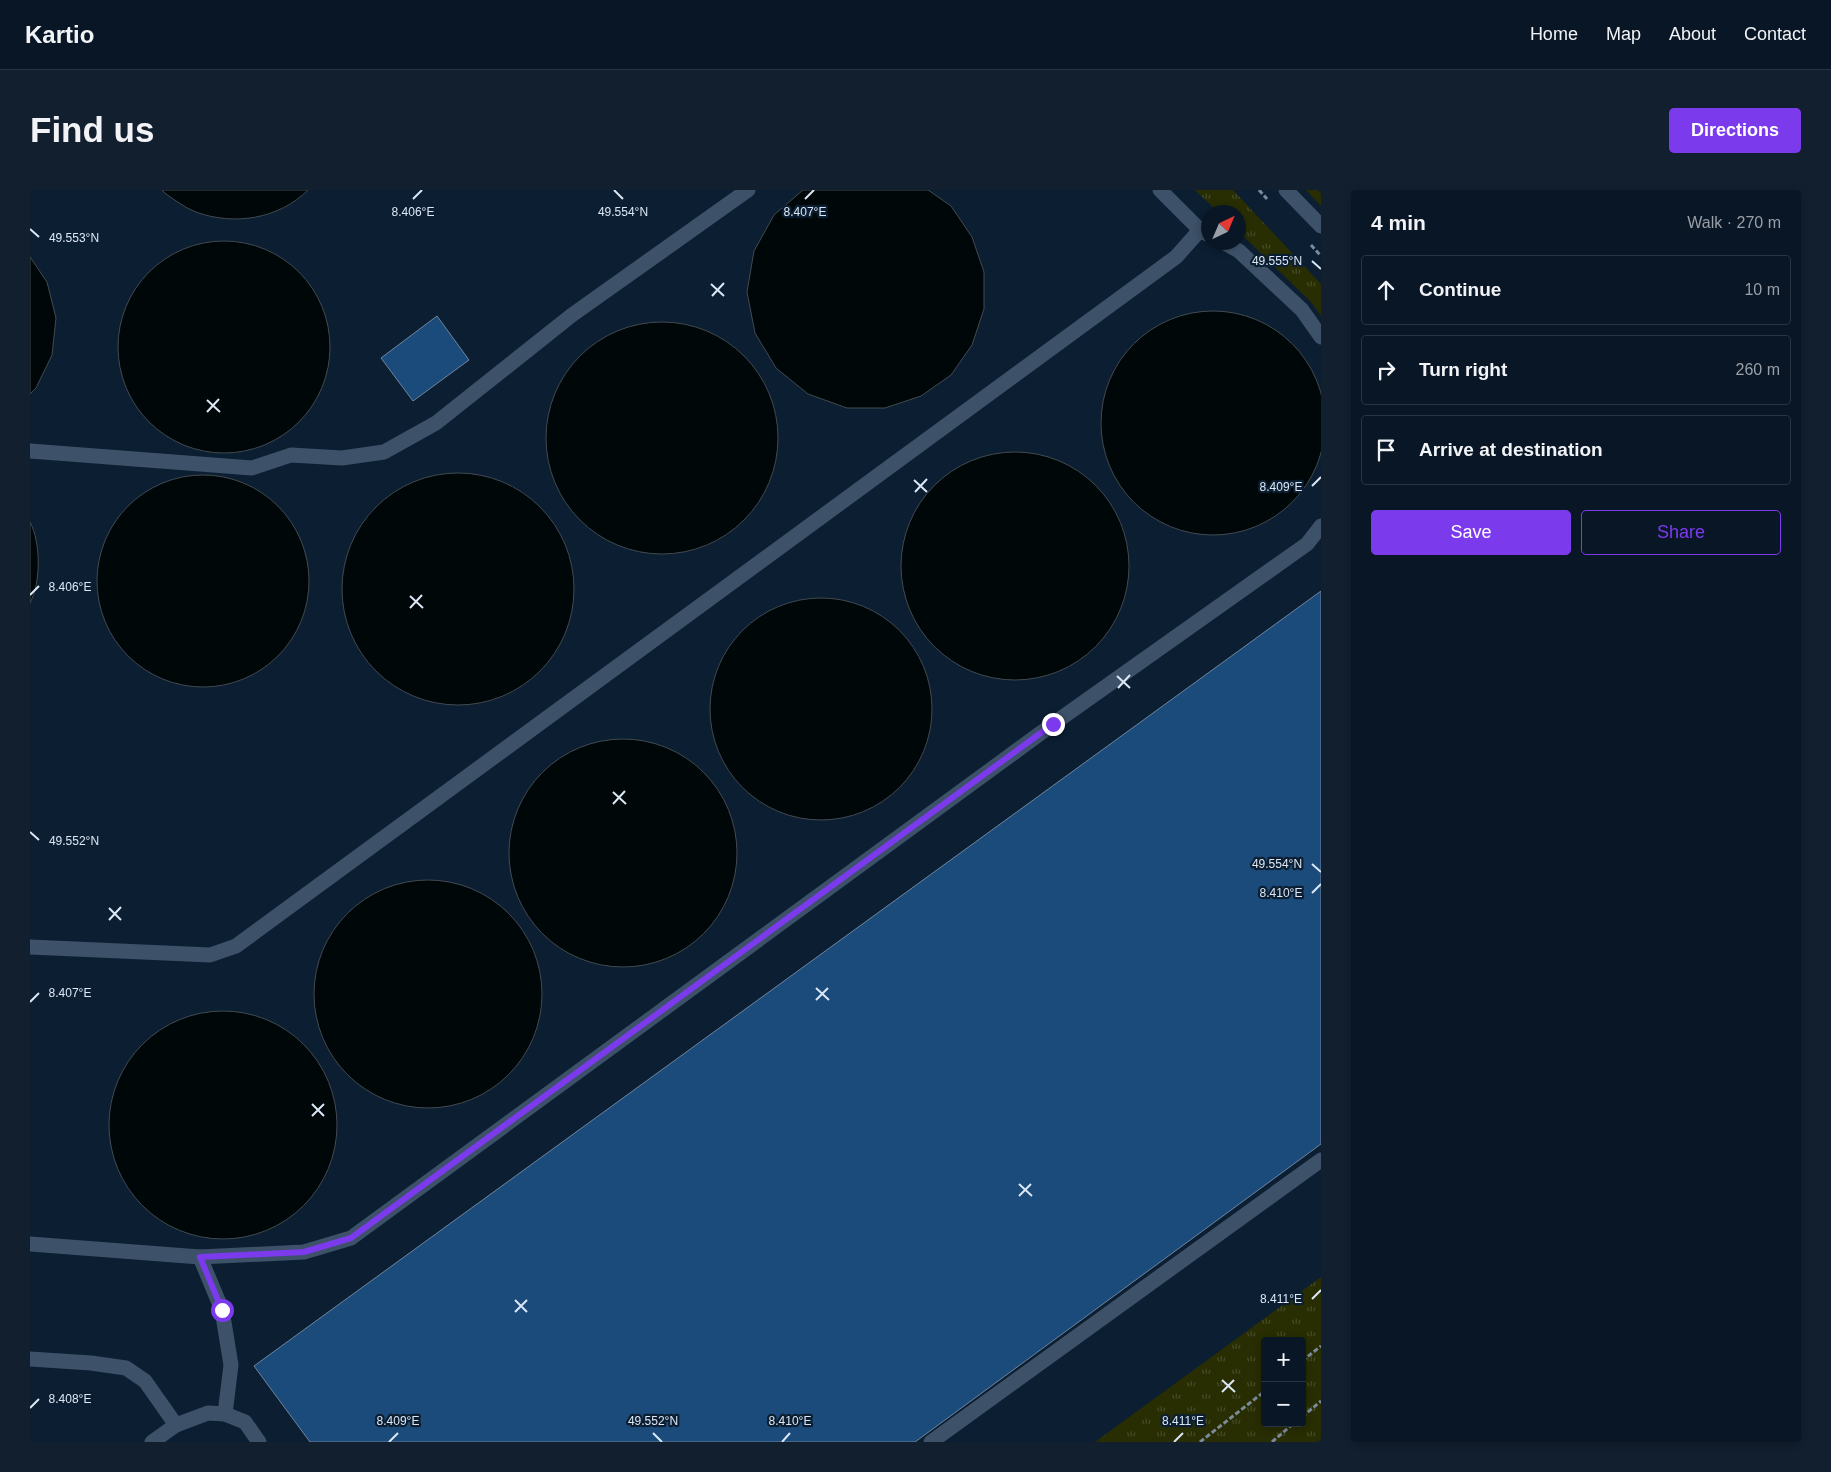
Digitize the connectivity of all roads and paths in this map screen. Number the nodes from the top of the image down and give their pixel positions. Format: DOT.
graph roads {
  1 [pos="748,190"];
  2 [pos="1160,190"];
  3 [pos="1286,190"];
  4 [pos="1321,226"];
  5 [pos="1201,229"];
  6 [pos="1201,235"];
  7 [pos="1237,250"];
  8 [pos="1321,337"];
  9 [pos="30,451"];
  10 [pos="1321,526"];
  11 [pos="30,947"];
  12 [pos="1321,1160"];
  13 [pos="30,1244"];
  14 [pos="200,1257"];
  15 [pos="1321,1346"];
  16 [pos="1306,1358"];
  17 [pos="30,1359"];
  18 [pos="1261,1394"];
  19 [pos="1321,1401"];
  20 [pos="225,1414"];
  21 [pos="1306,1414"];
  22 [pos="176,1425"];
  23 [pos="1289,1427"];
  24 [pos="152,1442"];
  25 [pos="259,1442"];
  26 [pos="931,1442"];
  27 [pos="1200,1442"];
  28 [pos="1272,1442"];
  1 -- 9 [label="street"];
  2 -- 5 [label="street"];
  3 -- 4 [label="street"];
  6 -- 11 [label="street"];
  7 -- 8 [label="street"];
  10 -- 14 [label="street"];
  12 -- 26 [label="street"];
  13 -- 14 [label="street"];
  14 -- 20 [label="street"];
  15 -- 16 [label="path"];
  17 -- 22 [label="street"];
  18 -- 27 [label="path"];
  19 -- 21 [label="path"];
  20 -- 22 [label="street"];
  20 -- 25 [label="street"];
  22 -- 24 [label="street"];
  23 -- 28 [label="path"];
}
